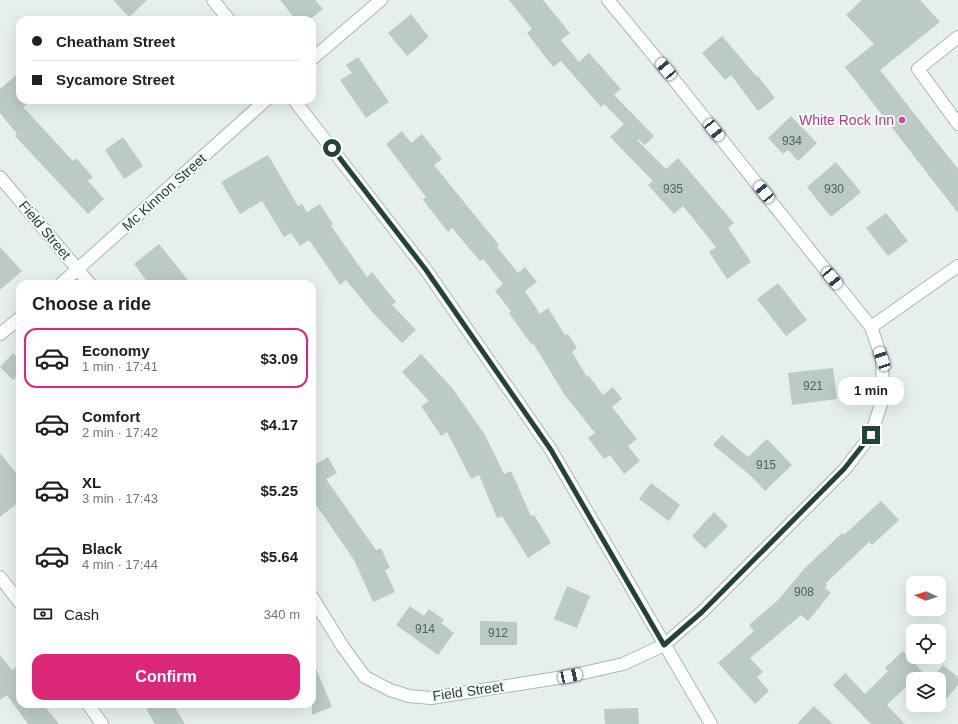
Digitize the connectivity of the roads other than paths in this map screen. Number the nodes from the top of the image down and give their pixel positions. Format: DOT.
graph roads {
  1 [pos="213,0"];
  2 [pos="381,0"];
  3 [pos="608,0"];
  4 [pos="226,16"];
  5 [pos="958,37"];
  6 [pos="316,56"];
  7 [pos="262,104"];
  8 [pos="297,104"];
  9 [pos="958,124"];
  10 [pos="0,177"];
  11 [pos="958,266"];
  12 [pos="79,270"];
  13 [pos="67,280"];
  14 [pos="87,280"];
  15 [pos="16,321"];
  16 [pos="871,327"];
  17 [pos="0,334"];
  18 [pos="0,577"];
  19 [pos="16,598"];
  20 [pos="316,603"];
  21 [pos="664,645"];
  22 [pos="91,708"];
  23 [pos="102,724"];
  24 [pos="710,724"];
  1 -- 4 [label="street"];
  2 -- 6 [label="street"];
  3 -- 16 [label="street, Field Street"];
  5 -- 9 [label="street"];
  7 -- 12 [label="street, Mc Kinnon Street"];
  8 -- 21 [label="street"];
  10 -- 12 [label="street, Field Street"];
  11 -- 16 [label="street"];
  12 -- 13 [label="street, Mc Kinnon Street"];
  12 -- 14 [label="street, Field Street"];
  15 -- 17 [label="street"];
  16 -- 21 [label="street, Field Street"];
  18 -- 19 [label="street"];
  20 -- 21 [label="street, Field Street"];
  21 -- 24 [label="street"];
  22 -- 23 [label="street"];
}
